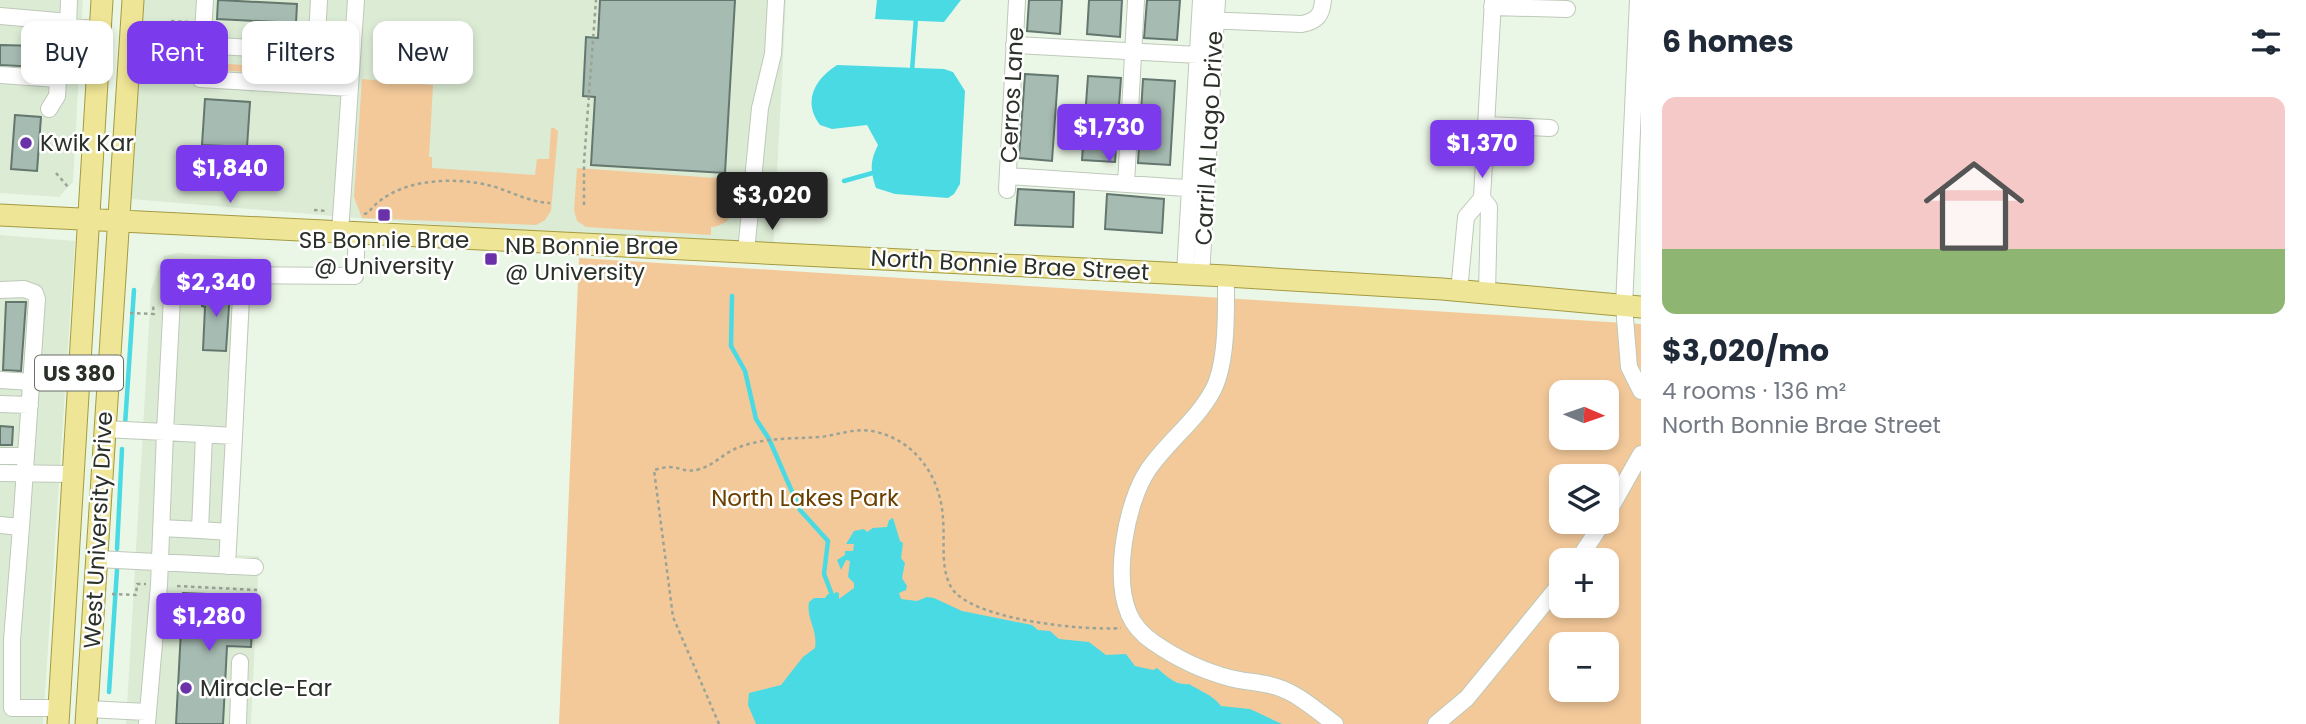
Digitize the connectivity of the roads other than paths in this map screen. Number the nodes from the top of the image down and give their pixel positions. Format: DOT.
graph roads {
  1 [pos="69,0"];
  2 [pos="102,0"];
  3 [pos="133,0"];
  4 [pos="205,0"];
  5 [pos="319,0"];
  6 [pos="356,0"];
  7 [pos="776,0"];
  8 [pos="1017,0"];
  9 [pos="1136,0"];
  10 [pos="1201,0"];
  11 [pos="1217,0"];
  12 [pos="1324,0"];
  13 [pos="1638,0"];
  14 [pos="1493,3"];
  15 [pos="1567,9"];
  16 [pos="0,16"];
  17 [pos="1208,20"];
  18 [pos="58,21"];
  19 [pos="68,21"];
  20 [pos="101,21"];
  21 [pos="203,21"];
  22 [pos="318,21"];
  23 [pos="354,21"];
  24 [pos="1014,45"];
  25 [pos="1133,52"];
  26 [pos="1198,55"];
  27 [pos="0,75"];
  28 [pos="21,76"];
  29 [pos="228,81"];
  30 [pos="58,84"];
  31 [pos="97,84"];
  32 [pos="350,84"];
  33 [pos="350,88"];
  34 [pos="49,109"];
  35 [pos="1486,125"];
  36 [pos="1550,128"];
  37 [pos="1126,184"];
  38 [pos="1635,186"];
  39 [pos="1199,189"];
  40 [pos="1482,198"];
  41 [pos="0,215"];
  42 [pos="88,221"];
  43 [pos="118,221"];
  44 [pos="354,226"];
  45 [pos="746,252"];
  46 [pos="1193,275"];
  47 [pos="1226,276"];
  48 [pos="242,277"];
  49 [pos="0,290"];
  50 [pos="1459,291"];
  51 [pos="1487,294"];
  52 [pos="1633,307"];
  53 [pos="0,380"];
  54 [pos="32,382"];
  55 [pos="1641,391"];
  56 [pos="0,404"];
  57 [pos="30,405"];
  58 [pos="104,429"];
  59 [pos="166,432"];
  60 [pos="204,435"];
  61 [pos="234,436"];
  62 [pos="1641,454"];
  63 [pos="0,456"];
  64 [pos="25,456"];
  65 [pos="0,473"];
  66 [pos="23,473"];
  67 [pos="73,474"];
  68 [pos="1619,493"];
  69 [pos="0,525"];
  70 [pos="21,527"];
  71 [pos="161,528"];
  72 [pos="201,530"];
  73 [pos="229,531"];
  74 [pos="96,559"];
  75 [pos="159,562"];
  76 [pos="227,566"];
  77 [pos="255,567"];
  78 [pos="8,596"];
  79 [pos="1549,598"];
  80 [pos="240,662"];
  81 [pos="6,677"];
  82 [pos="6,708"];
  83 [pos="58,716"];
  84 [pos="87,717"];
  85 [pos="147,718"];
  86 [pos="238,724"];
  87 [pos="1335,724"];
  88 [pos="1436,724"];
  1 -- 19 [label="street"];
  2 -- 20 [label="main road, West University Drive / US 380"];
  3 -- 43 [label="main road, West University Drive / US 380"];
  4 -- 21 [label="street"];
  5 -- 22 [label="street"];
  6 -- 23 [label="street"];
  7 -- 45 [label="street"];
  8 -- 24 [label="street, Cerros Lane"];
  9 -- 25 [label="street"];
  10 -- 17 [label="street, Carril Al Lago Drive"];
  11 -- 17 [label="street, Carril Al Lago Drive"];
  12 -- 17 [label="street"];
  13 -- 38 [label="street"];
  14 -- 15 [label="street"];
  14 -- 35 [label="street"];
  16 -- 18 [label="street"];
  17 -- 26 [label="street, Carril Al Lago Drive"];
  17 -- 39 [label="street, Carril Al Lago Drive"];
  24 -- 25 [label="street"];
  24 -- 37 [label="street, Cerros Lane"];
  25 -- 26 [label="street"];
  25 -- 37 [label="street"];
  26 -- 39 [label="street, Carril Al Lago Drive"];
  27 -- 28 [label="street"];
  29 -- 33 [label="street"];
  30 -- 34 [label="street"];
  31 -- 42 [label="main road, West University Drive / US 380"];
  32 -- 33 [label="street"];
  33 -- 44 [label="street"];
  35 -- 36 [label="street"];
  35 -- 40 [label="street"];
  37 -- 39 [label="street"];
  38 -- 52 [label="street"];
  39 -- 46 [label="street, Carril Al Lago Drive"];
  40 -- 50 [label="street"];
  40 -- 51 [label="street"];
  41 -- 42 [label="main road, North Bonnie Brae Street"];
  42 -- 43 [label="main road, North Bonnie Brae Street"];
  42 -- 67 [label="main road, West University Drive / US 380"];
  43 -- 44 [label="main road, North Bonnie Brae Street"];
  43 -- 58 [label="main road, West University Drive / US 380"];
  44 -- 45 [label="main road, North Bonnie Brae Street"];
  44 -- 48 [label="street"];
  45 -- 46 [label="main road, North Bonnie Brae Street"];
  46 -- 47 [label="main road, North Bonnie Brae Street"];
  47 -- 50 [label="main road, North Bonnie Brae Street"];
  47 -- 87 [label="street"];
  48 -- 59 [label="street"];
  48 -- 61 [label="street"];
  49 -- 54 [label="street"];
  50 -- 51 [label="main road, North Bonnie Brae Street"];
  51 -- 52 [label="main road, North Bonnie Brae Street"];
  52 -- 55 [label="street"];
  53 -- 54 [label="street"];
  54 -- 57 [label="street"];
  56 -- 57 [label="street"];
  57 -- 64 [label="street"];
  58 -- 59 [label="street"];
  58 -- 74 [label="main road, West University Drive / US 380"];
  59 -- 60 [label="street"];
  59 -- 71 [label="street"];
  60 -- 61 [label="street"];
  60 -- 72 [label="street"];
  61 -- 73 [label="street"];
  62 -- 68 [label="street"];
  63 -- 64 [label="street"];
  64 -- 66 [label="street"];
  65 -- 66 [label="street"];
  66 -- 67 [label="street"];
  66 -- 70 [label="street"];
  67 -- 83 [label="main road, West University Drive / US 380"];
  69 -- 70 [label="street"];
  70 -- 78 [label="street"];
  71 -- 72 [label="street"];
  71 -- 75 [label="street"];
  72 -- 73 [label="street"];
  73 -- 76 [label="street"];
  74 -- 75 [label="street"];
  74 -- 84 [label="main road, West University Drive / US 380"];
  75 -- 76 [label="street"];
  75 -- 85 [label="street"];
  76 -- 77 [label="street"];
  78 -- 81 [label="street"];
  79 -- 88 [label="street"];
  80 -- 86 [label="street"];
  81 -- 82 [label="street"];
  82 -- 83 [label="street"];
  83 -- 84 [label="main road"];
  84 -- 85 [label="street"];
}
